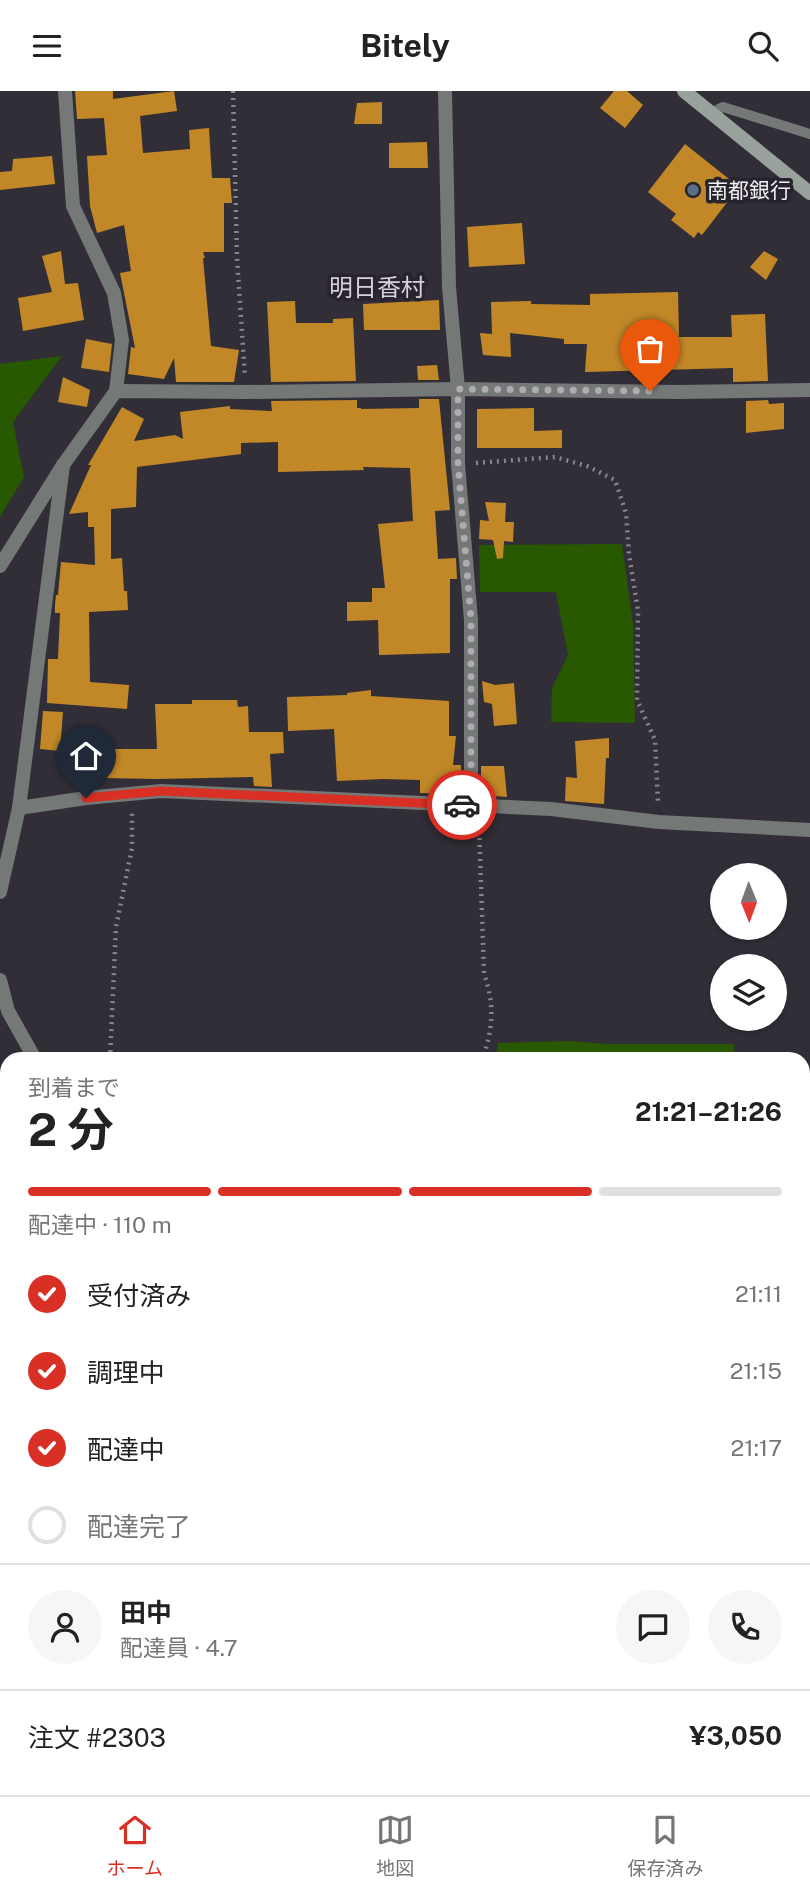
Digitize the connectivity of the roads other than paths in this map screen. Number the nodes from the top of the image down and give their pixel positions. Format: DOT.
graph roads {
  1 [pos="65,91"];
  2 [pos="445,91"];
  3 [pos="684,91"];
  4 [pos="711,113"];
  5 [pos="810,134"];
  6 [pos="810,193"];
  7 [pos="458,389"];
  8 [pos="810,390"];
  9 [pos="116,391"];
  10 [pos="63,465"];
  11 [pos="0,566"];
  12 [pos="471,806"];
  13 [pos="19,809"];
  14 [pos="810,830"];
  15 [pos="0,892"];
  16 [pos="0,980"];
  17 [pos="31,1052"];
  1 -- 9 [label="street"];
  2 -- 7 [label="street"];
  3 -- 4 [label="main road"];
  4 -- 5 [label="lane"];
  4 -- 6 [label="main road"];
  7 -- 8 [label="street"];
  7 -- 9 [label="street"];
  7 -- 12 [label="street"];
  9 -- 10 [label="street"];
  10 -- 11 [label="street"];
  10 -- 13 [label="street"];
  12 -- 13 [label="street"];
  12 -- 14 [label="street"];
  13 -- 15 [label="street"];
  16 -- 17 [label="street"];
}
